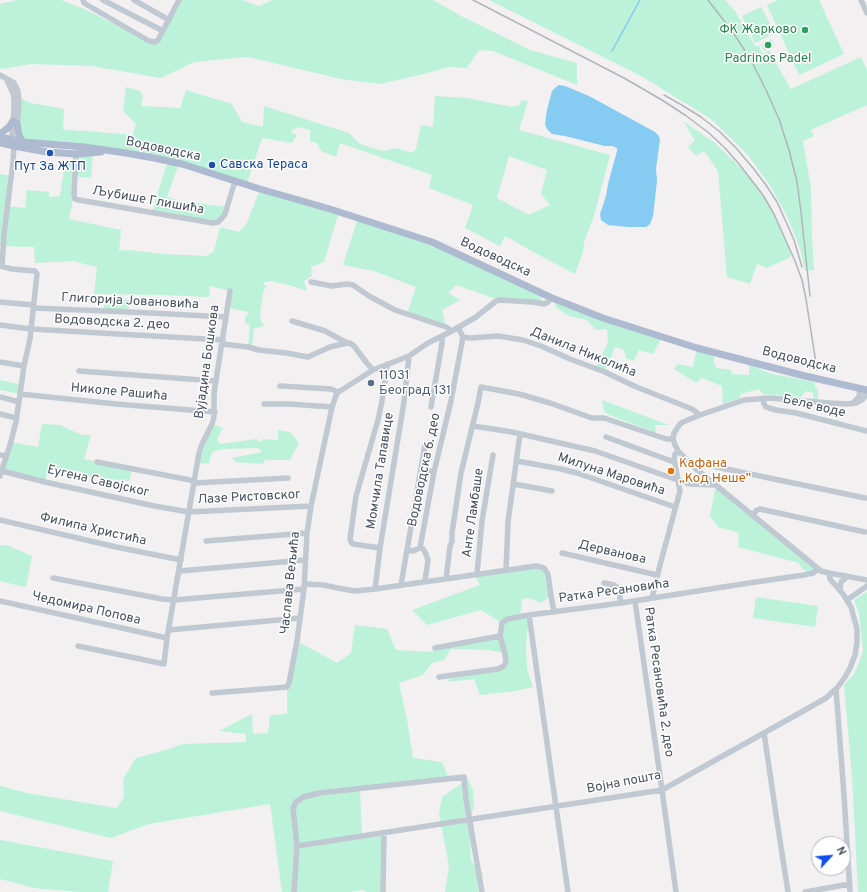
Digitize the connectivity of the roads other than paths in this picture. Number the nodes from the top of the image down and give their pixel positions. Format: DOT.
graph roads {
  1 [pos="83,0"];
  2 [pos="103,0"];
  3 [pos="134,0"];
  4 [pos="179,0"];
  5 [pos="861,0"];
  6 [pos="867,13"];
  7 [pos="169,20"];
  8 [pos="163,31"];
  9 [pos="0,74"];
  10 [pos="15,122"];
  11 [pos="0,134"];
  12 [pos="0,137"];
  13 [pos="23,142"];
  14 [pos="0,143"];
  15 [pos="13,143"];
  16 [pos="112,151"];
  17 [pos="76,154"];
  18 [pos="235,181"];
  19 [pos="2,247"];
  20 [pos="1,266"];
  21 [pos="311,282"];
  22 [pos="230,291"];
  23 [pos="552,298"];
  24 [pos="0,302"];
  25 [pos="34,307"];
  26 [pos="226,318"];
  27 [pos="292,321"];
  28 [pos="0,325"];
  29 [pos="458,328"];
  30 [pos="31,330"];
  31 [pos="452,331"];
  32 [pos="442,336"];
  33 [pos="463,337"];
  34 [pos="222,342"];
  35 [pos="347,342"];
  36 [pos="409,356"];
  37 [pos="0,362"];
  38 [pos="387,364"];
  39 [pos="24,366"];
  40 [pos="373,370"];
  41 [pos="79,371"];
  42 [pos="216,381"];
  43 [pos="280,386"];
  44 [pos="864,389"];
  45 [pos="338,392"];
  46 [pos="20,394"];
  47 [pos="0,396"];
  48 [pos="763,398"];
  49 [pos="19,402"];
  50 [pos="264,404"];
  51 [pos="431,406"];
  52 [pos="332,407"];
  53 [pos="215,412"];
  54 [pos="0,414"];
  55 [pos="700,415"];
  56 [pos="16,418"];
  57 [pos="473,426"];
  58 [pos="867,431"];
  59 [pos="520,434"];
  60 [pos="606,437"];
  61 [pos="673,439"];
  62 [pos="425,445"];
  63 [pos="678,451"];
  64 [pos="0,455"];
  65 [pos="493,455"];
  66 [pos="6,456"];
  67 [pos="517,461"];
  68 [pos="97,462"];
  69 [pos="674,462"];
  70 [pos="420,469"];
  71 [pos="696,469"];
  72 [pos="434,472"];
  73 [pos="1,474"];
  74 [pos="288,478"];
  75 [pos="678,480"];
  76 [pos="195,483"];
  77 [pos="514,484"];
  78 [pos="716,485"];
  79 [pos="552,491"];
  80 [pos="865,498"];
  81 [pos="311,506"];
  82 [pos="675,507"];
  83 [pos="189,512"];
  84 [pos="752,515"];
  85 [pos="0,520"];
  86 [pos="865,532"];
  87 [pos="306,533"];
  88 [pos="206,541"];
  89 [pos="380,548"];
  90 [pos="420,548"];
  91 [pos="407,550"];
  92 [pos="562,553"];
  93 [pos="181,560"];
  94 [pos="305,560"];
  95 [pos="818,569"];
  96 [pos="506,570"];
  97 [pos="180,571"];
  98 [pos="829,573"];
  99 [pos="477,574"];
  100 [pos="657,575"];
  101 [pos="847,577"];
  102 [pos="53,578"];
  103 [pos="446,579"];
  104 [pos="867,580"];
  105 [pos="425,581"];
  106 [pos="604,583"];
  107 [pos="401,585"];
  108 [pos="867,586"];
  109 [pos="304,587"];
  110 [pos="375,589"];
  111 [pos="840,590"];
  112 [pos="652,598"];
  113 [pos="174,600"];
  114 [pos="847,600"];
  115 [pos="0,601"];
  116 [pos="635,601"];
  117 [pos="621,603"];
  118 [pos="554,612"];
  119 [pos="529,615"];
  120 [pos="300,618"];
  121 [pos="169,630"];
  122 [pos="500,636"];
  123 [pos="167,638"];
  124 [pos="78,646"];
  125 [pos="435,648"];
  126 [pos="438,678"];
  127 [pos="836,689"];
  128 [pos="212,693"];
  129 [pos="764,733"];
  130 [pos="662,790"];
  131 [pos="556,807"];
  132 [pos="470,820"];
  133 [pos="384,833"];
  134 [pos="297,846"];
  135 [pos="850,884"];
  136 [pos="294,892"];
  137 [pos="383,892"];
  138 [pos="482,892"];
  139 [pos="568,892"];
  140 [pos="676,892"];
  141 [pos="788,892"];
  142 [pos="805,892"];
  143 [pos="850,892"];
  1 -- 8 [label="street"];
  2 -- 8 [label="street"];
  3 -- 7 [label="street"];
  4 -- 7 [label="street"];
  5 -- 6 [label="street"];
  7 -- 8 [label="street"];
  9 -- 10 [label="street"];
  10 -- 11 [label="main road"];
  10 -- 13 [label="main road"];
  10 -- 15 [label="street"];
  12 -- 15 [label="main road, Водоводска"];
  13 -- 15 [label="main road, Водоводска"];
  13 -- 16 [label="main road, Водоводска"];
  14 -- 15 [label="main road, Водоводска"];
  15 -- 17 [label="main road, Водоводска"];
  15 -- 19 [label="street"];
  16 -- 17 [label="main road, Водоводска"];
  16 -- 18 [label="main road, Водоводска"];
  17 -- 18 [label="street, Љубише Глишића"];
  18 -- 23 [label="main road, Водоводска"];
  19 -- 20 [label="street"];
  20 -- 25 [label="street"];
  21 -- 31 [label="street"];
  22 -- 26 [label="street, Вујадина Бошкова"];
  23 -- 29 [label="street"];
  23 -- 44 [label="main road, Водоводска"];
  24 -- 25 [label="street, Глигорија Јовановића"];
  25 -- 26 [label="street, Глигорија Јовановића"];
  25 -- 30 [label="street"];
  26 -- 34 [label="street, Вујадина Бошкова"];
  27 -- 35 [label="street"];
  28 -- 30 [label="street, Водоводска 2. део"];
  29 -- 31 [label="street"];
  29 -- 33 [label="street"];
  30 -- 34 [label="street, Водоводска 2. део"];
  30 -- 39 [label="street"];
  31 -- 32 [label="street"];
  32 -- 36 [label="street"];
  32 -- 51 [label="street"];
  33 -- 55 [label="street, Данила Николића"];
  33 -- 72 [label="street, Водоводска 6. део"];
  34 -- 35 [label="street, Водоводска 2. део"];
  34 -- 42 [label="street, Вујадина Бошкова"];
  35 -- 40 [label="street"];
  36 -- 38 [label="street"];
  36 -- 89 [label="street, Момчила Тапавице"];
  37 -- 39 [label="street"];
  38 -- 40 [label="street"];
  38 -- 89 [label="street"];
  39 -- 46 [label="street"];
  40 -- 45 [label="street"];
  41 -- 42 [label="street"];
  42 -- 53 [label="street, Вујадина Бошкова"];
  43 -- 45 [label="street"];
  44 -- 48 [label="street"];
  45 -- 52 [label="street, Часлава Вељића"];
  46 -- 49 [label="street"];
  46 -- 53 [label="street, Николе Рашића"];
  47 -- 49 [label="street"];
  48 -- 55 [label="street"];
  48 -- 58 [label="street, Беле воде"];
  49 -- 56 [label="street"];
  50 -- 52 [label="street"];
  52 -- 81 [label="street, Часлава Вељића"];
  53 -- 76 [label="street, Вујадина Бошкова"];
  54 -- 56 [label="street"];
  55 -- 61 [label="street"];
  56 -- 66 [label="street"];
  57 -- 59 [label="street"];
  57 -- 61 [label="street"];
  57 -- 103 [label="street"];
  59 -- 67 [label="street"];
  59 -- 75 [label="street"];
  60 -- 69 [label="street"];
  61 -- 63 [label="street"];
  62 -- 70 [label="street"];
  63 -- 69 [label="street"];
  63 -- 71 [label="street"];
  64 -- 66 [label="street"];
  65 -- 99 [label="street, Анте Ламбаше"];
  66 -- 73 [label="street"];
  67 -- 77 [label="street"];
  67 -- 82 [label="street, Милуна Маровића"];
  68 -- 76 [label="street"];
  69 -- 75 [label="street"];
  70 -- 72 [label="street"];
  70 -- 91 [label="street"];
  71 -- 78 [label="street"];
  71 -- 80 [label="street"];
  72 -- 90 [label="street, Водоводска 6. део"];
  73 -- 83 [label="street, Еугена Савојског"];
  74 -- 76 [label="street"];
  75 -- 78 [label="street"];
  75 -- 82 [label="street"];
  76 -- 83 [label="street, Вујадина Бошкова"];
  77 -- 79 [label="street"];
  77 -- 96 [label="street"];
  78 -- 84 [label="street"];
  81 -- 83 [label="street, Лазе Ристовског"];
  81 -- 87 [label="street, Часлава Вељића"];
  82 -- 100 [label="street"];
  83 -- 93 [label="street, Вујадина Бошкова"];
  84 -- 86 [label="street"];
  84 -- 95 [label="street"];
  85 -- 93 [label="street, Филипа Христића"];
  87 -- 88 [label="street"];
  87 -- 94 [label="street, Часлава Вељића"];
  89 -- 110 [label="street, Момчила Тапавице"];
  90 -- 91 [label="street"];
  90 -- 105 [label="street"];
  91 -- 107 [label="street"];
  92 -- 100 [label="street, Дерванова"];
  93 -- 97 [label="street, Вујадина Бошкова"];
  94 -- 97 [label="street"];
  94 -- 109 [label="street, Часлава Вељића"];
  95 -- 98 [label="street"];
  95 -- 112 [label="street, Ратка Ресановића"];
  96 -- 99 [label="street, Ратка Ресановића"];
  96 -- 118 [label="street, Ратка Ресановића"];
  97 -- 113 [label="street, Вујадина Бошкова"];
  98 -- 101 [label="street"];
  98 -- 111 [label="street, Војна пошта"];
  99 -- 103 [label="street, Ратка Ресановића"];
  100 -- 112 [label="street"];
  101 -- 104 [label="street"];
  101 -- 111 [label="street"];
  102 -- 113 [label="street, Ратка Ресановића"];
  103 -- 105 [label="street, Ратка Ресановића"];
  105 -- 107 [label="street, Ратка Ресановића"];
  106 -- 117 [label="street"];
  107 -- 110 [label="street, Ратка Ресановића"];
  108 -- 114 [label="street"];
  109 -- 110 [label="street, Ратка Ресановића"];
  109 -- 113 [label="street, Ратка Ресановића"];
  109 -- 120 [label="street, Часлава Вељића"];
  111 -- 114 [label="street, Војна пошта"];
  112 -- 116 [label="street, Ратка Ресановића"];
  113 -- 121 [label="street, Вујадина Бошкова"];
  114 -- 127 [label="street, Војна пошта"];
  115 -- 123 [label="street, Чедомира Попова"];
  116 -- 117 [label="street, Ратка Ресановића"];
  116 -- 130 [label="street, Ратка Ресановића 2. део"];
  117 -- 118 [label="street, Ратка Ресановића"];
  118 -- 119 [label="street"];
  119 -- 122 [label="street"];
  119 -- 131 [label="street"];
  120 -- 121 [label="street"];
  120 -- 128 [label="street, Часлава Вељића"];
  121 -- 123 [label="street, Вујадина Бошкова"];
  122 -- 125 [label="street"];
  122 -- 126 [label="street"];
  123 -- 124 [label="street, Вујадина Бошкова"];
  127 -- 129 [label="street, Војна пошта"];
  127 -- 135 [label="street"];
  129 -- 130 [label="street, Војна пошта"];
  129 -- 141 [label="street"];
  130 -- 131 [label="street, Војна пошта"];
  130 -- 140 [label="street, Ратка Ресановића 2. део"];
  131 -- 132 [label="street, Војна пошта"];
  131 -- 139 [label="street"];
  132 -- 133 [label="street, Војна пошта"];
  132 -- 134 [label="street"];
  132 -- 138 [label="street"];
  133 -- 134 [label="street, Војна пошта"];
  133 -- 137 [label="street"];
  134 -- 136 [label="street"];
  135 -- 142 [label="street"];
  135 -- 143 [label="street"];
}
